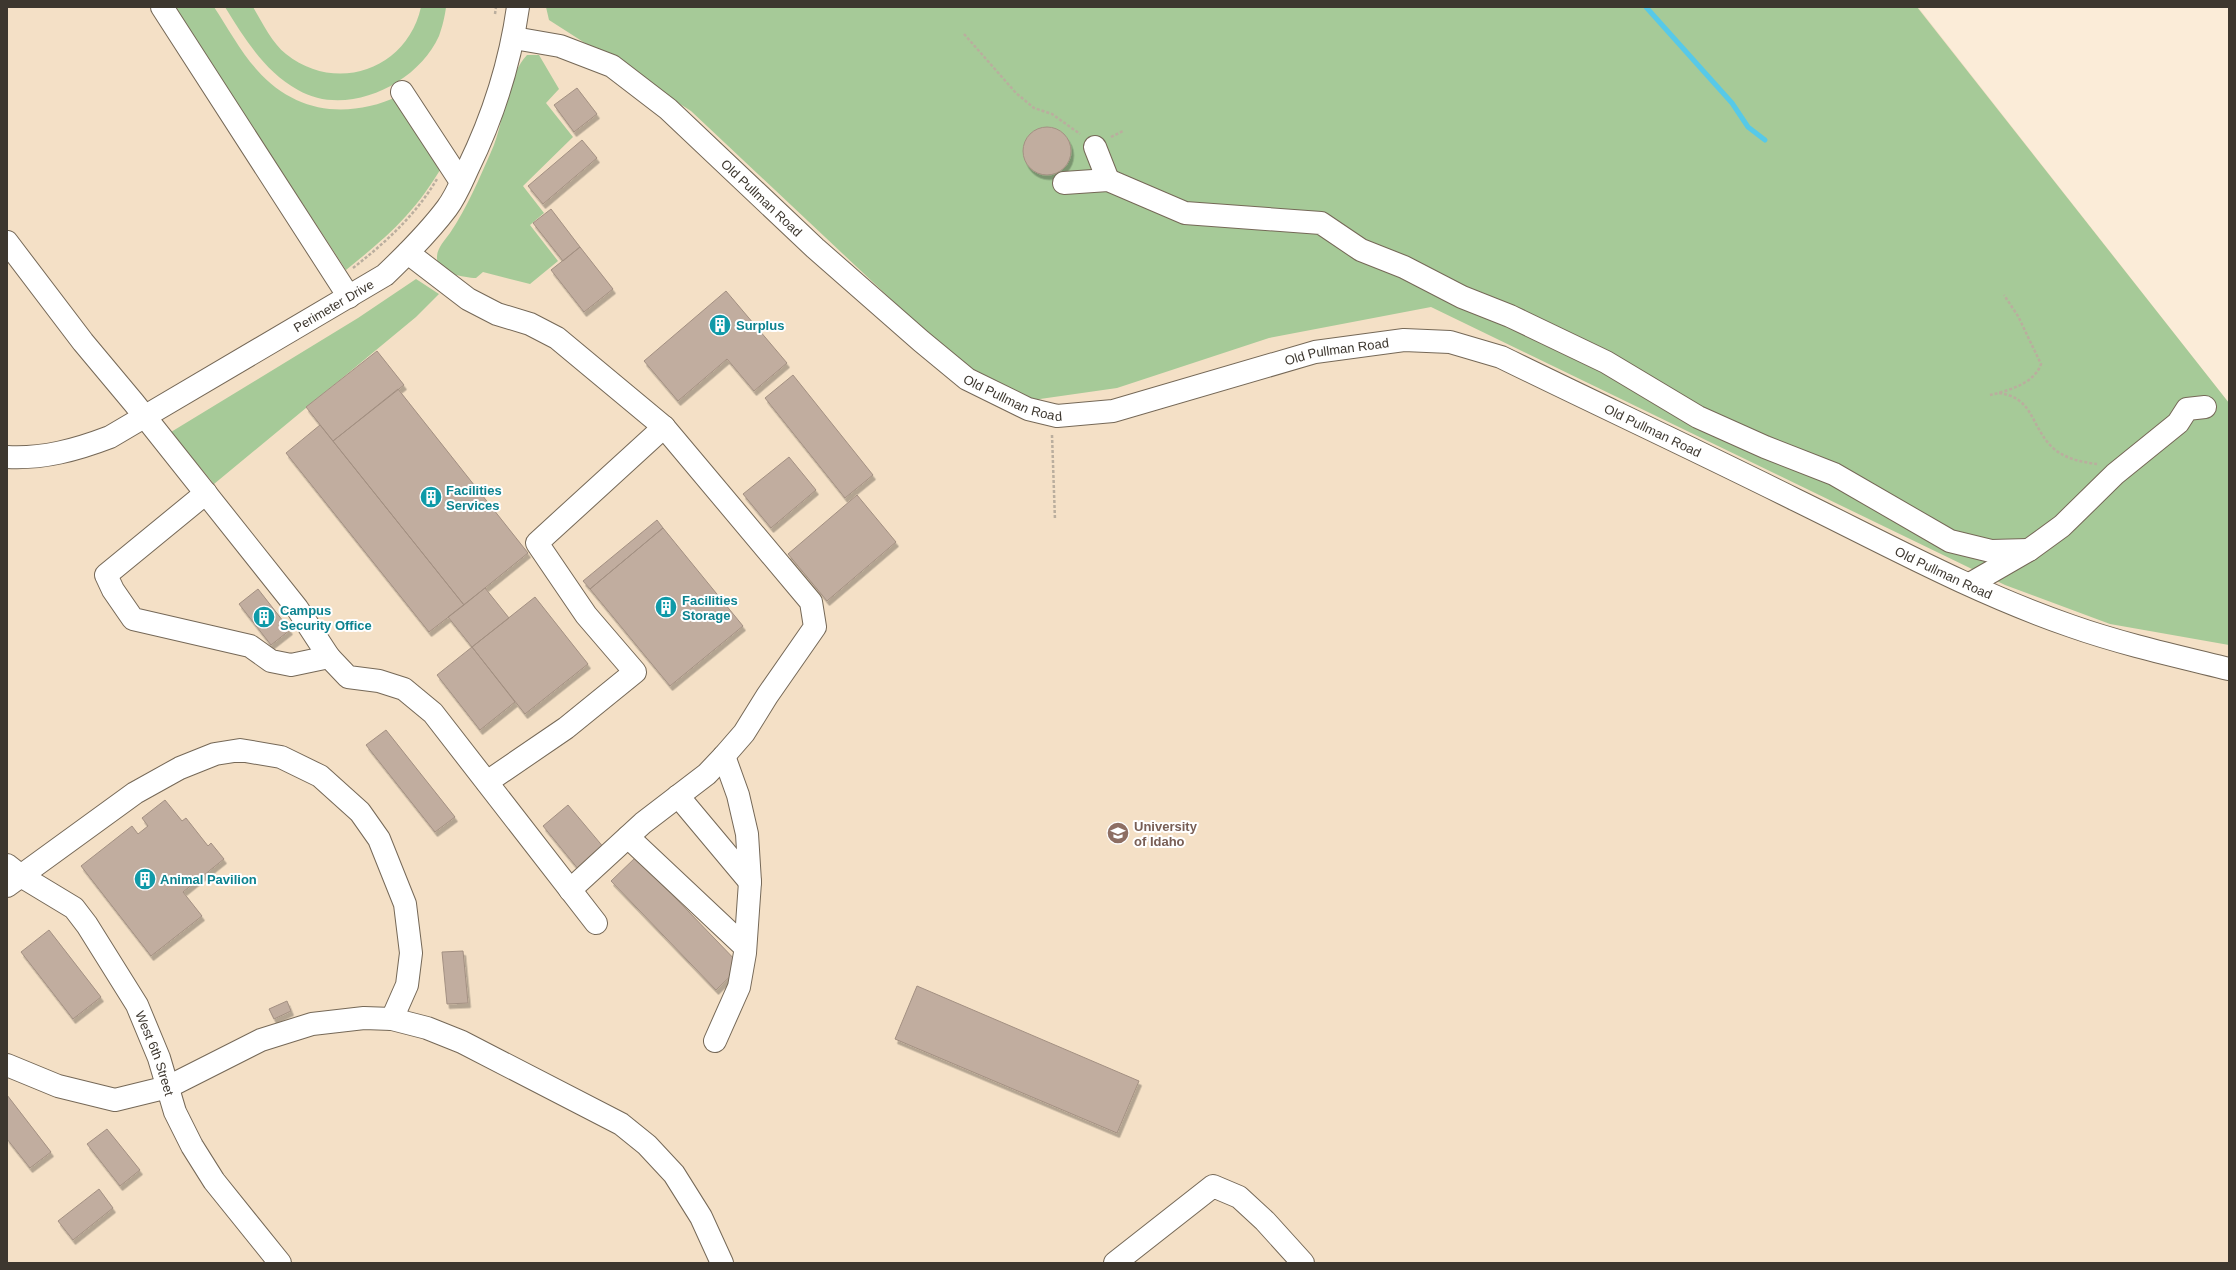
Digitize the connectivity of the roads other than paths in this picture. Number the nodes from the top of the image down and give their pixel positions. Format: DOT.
graph roads {
  1 [pos="162,7"];
  2 [pos="518,7"];
  3 [pos="514,38"];
  4 [pos="402,92"];
  5 [pos="1095,148"];
  6 [pos="1108,180"];
  7 [pos="461,182"];
  8 [pos="1064,183"];
  9 [pos="7,242"];
  10 [pos="408,253"];
  11 [pos="344,288"];
  12 [pos="2205,407"];
  13 [pos="146,417"];
  14 [pos="664,427"];
  15 [pos="7,457"];
  16 [pos="206,493"];
  17 [pos="2029,550"];
  18 [pos="1970,584"];
  19 [pos="329,657"];
  20 [pos="2229,669"];
  21 [pos="724,756"];
  22 [pos="487,782"];
  23 [pos="678,796"];
  24 [pos="628,837"];
  25 [pos="12,876"];
  26 [pos="750,882"];
  27 [pos="570,890"];
  28 [pos="596,924"];
  29 [pos="745,946"];
  30 [pos="392,1019"];
  31 [pos="715,1042"];
  32 [pos="7,1065"];
  33 [pos="168,1087"];
  34 [pos="280,1263"];
  35 [pos="722,1263"];
  36 [pos="1115,1263"];
  37 [pos="1303,1263"];
  1 -- 11 [label="street"];
  2 -- 3 [label="street, Perimeter Drive"];
  3 -- 7 [label="street, Perimeter Drive"];
  3 -- 18 [label="street, Old Pullman Road"];
  4 -- 7 [label="street"];
  5 -- 6 [label="street"];
  6 -- 8 [label="street"];
  6 -- 17 [label="street"];
  7 -- 10 [label="street, Perimeter Drive"];
  9 -- 13 [label="street"];
  10 -- 11 [label="street, Perimeter Drive"];
  10 -- 14 [label="street"];
  11 -- 13 [label="street, Perimeter Drive"];
  12 -- 17 [label="street"];
  13 -- 15 [label="street, Perimeter Drive"];
  13 -- 16 [label="street"];
  14 -- 21 [label="street"];
  14 -- 22 [label="street"];
  16 -- 19 [label="street"];
  16 -- 19 [label="street"];
  17 -- 18 [label="street"];
  18 -- 20 [label="street, Old Pullman Road"];
  19 -- 22 [label="street"];
  21 -- 23 [label="street"];
  21 -- 26 [label="street"];
  22 -- 27 [label="street"];
  23 -- 24 [label="street"];
  23 -- 26 [label="street"];
  24 -- 27 [label="street"];
  24 -- 29 [label="street"];
  25 -- 30 [label="street"];
  25 -- 33 [label="street, West 6th Street"];
  26 -- 29 [label="street"];
  27 -- 28 [label="street"];
  29 -- 31 [label="street"];
  30 -- 33 [label="street"];
  30 -- 35 [label="street"];
  32 -- 33 [label="street"];
  33 -- 34 [label="street, West 6th Street"];
  36 -- 37 [label="street"];
}
